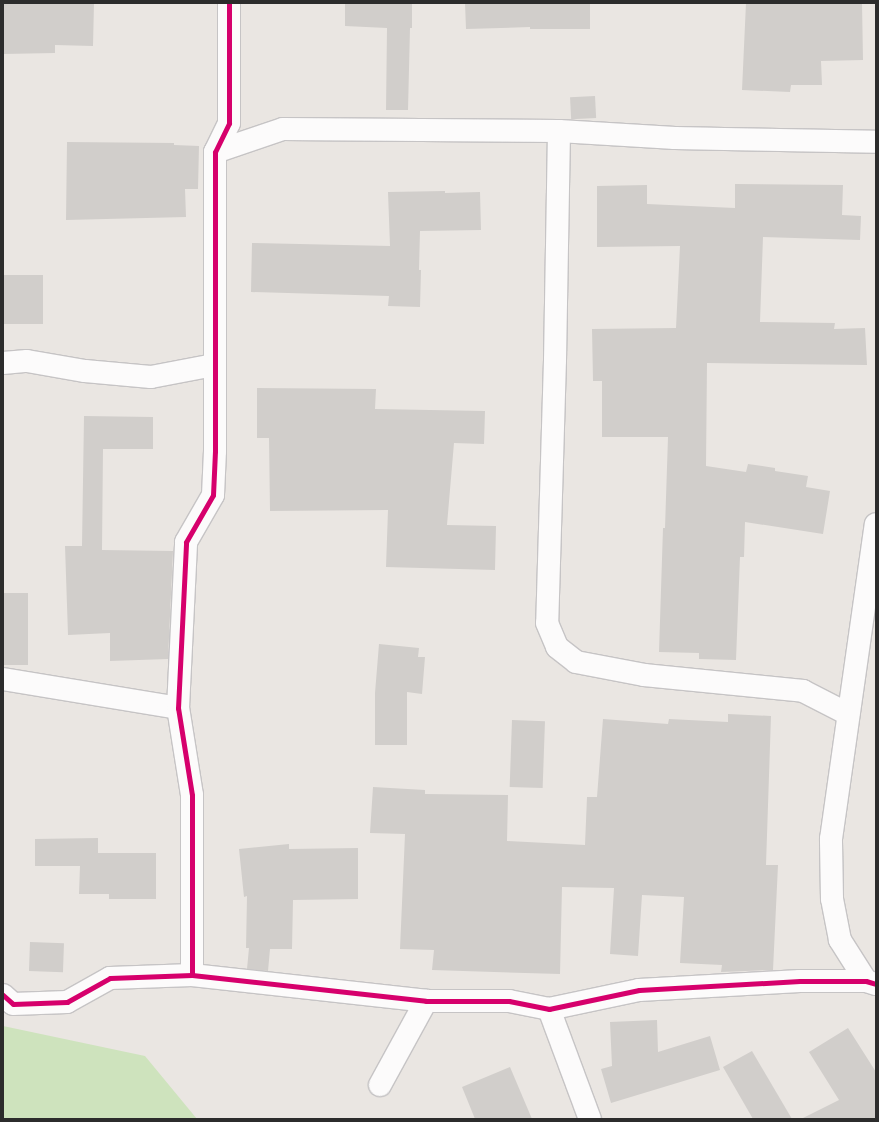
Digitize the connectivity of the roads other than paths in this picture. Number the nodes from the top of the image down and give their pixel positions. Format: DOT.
graph roads {
  1 [pos="230,3"];
  2 [pos="558,131"];
  3 [pos="876,142"];
  4 [pos="215,152"];
  5 [pos="3,363"];
  6 [pos="214,365"];
  7 [pos="876,524"];
  8 [pos="3,679"];
  9 [pos="178,708"];
  10 [pos="848,714"];
  11 [pos="192,975"];
  12 [pos="871,983"];
  13 [pos="3,995"];
  14 [pos="426,1001"];
  15 [pos="549,1009"];
  16 [pos="380,1085"];
  17 [pos="590,1119"];
  1 -- 4 [label="street"];
  2 -- 3 [label="street"];
  2 -- 4 [label="street"];
  2 -- 10 [label="street"];
  4 -- 6 [label="street"];
  5 -- 6 [label="street"];
  6 -- 9 [label="street"];
  7 -- 10 [label="street"];
  8 -- 9 [label="street"];
  9 -- 11 [label="street"];
  10 -- 12 [label="street"];
  11 -- 13 [label="street"];
  11 -- 14 [label="street"];
  12 -- 15 [label="street"];
  14 -- 15 [label="street"];
  14 -- 16 [label="street"];
  15 -- 17 [label="street"];
}
